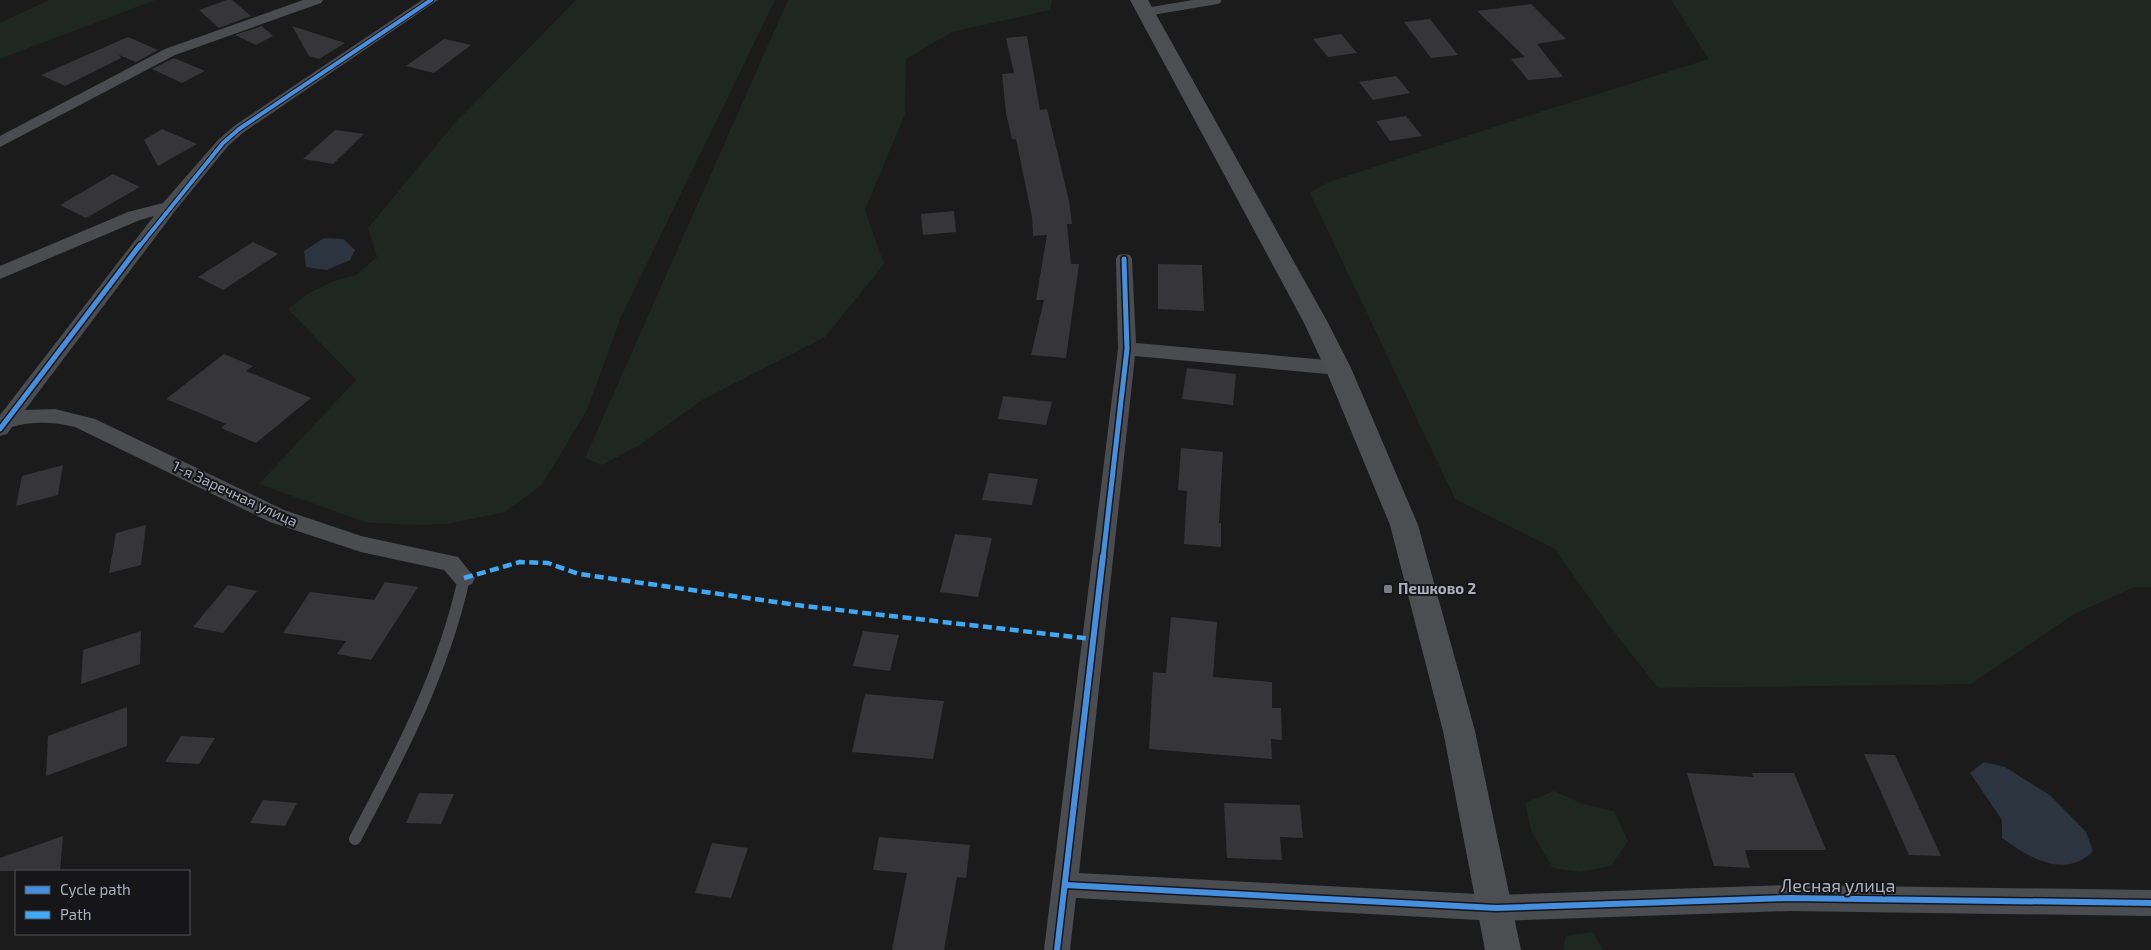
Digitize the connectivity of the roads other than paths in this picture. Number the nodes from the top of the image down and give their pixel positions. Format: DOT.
graph roads {
  1 [pos="316,0"];
  2 [pos="430,0"];
  3 [pos="1217,0"];
  4 [pos="1143,6"];
  5 [pos="0,142"];
  6 [pos="169,207"];
  7 [pos="1124,260"];
  8 [pos="0,273"];
  9 [pos="1127,349"];
  10 [pos="1338,368"];
  11 [pos="2,425"];
  12 [pos="464,578"];
  13 [pos="354,838"];
  14 [pos="1066,885"];
  15 [pos="2151,904"];
  16 [pos="1496,908"];
  17 [pos="1057,950"];
  18 [pos="1503,950"];
  1 -- 5 [label="street"];
  2 -- 6 [label="street"];
  3 -- 4 [label="lane"];
  4 -- 10 [label="highway"];
  6 -- 8 [label="street"];
  6 -- 11 [label="street"];
  7 -- 9 [label="street"];
  9 -- 10 [label="street"];
  9 -- 14 [label="street"];
  10 -- 16 [label="highway"];
  11 -- 12 [label="street, 1-я Заречная улица"];
  12 -- 13 [label="lane"];
  14 -- 16 [label="street, Лесная улица"];
  14 -- 17 [label="street"];
  15 -- 16 [label="street, Лесная улица"];
  16 -- 18 [label="highway"];
}
